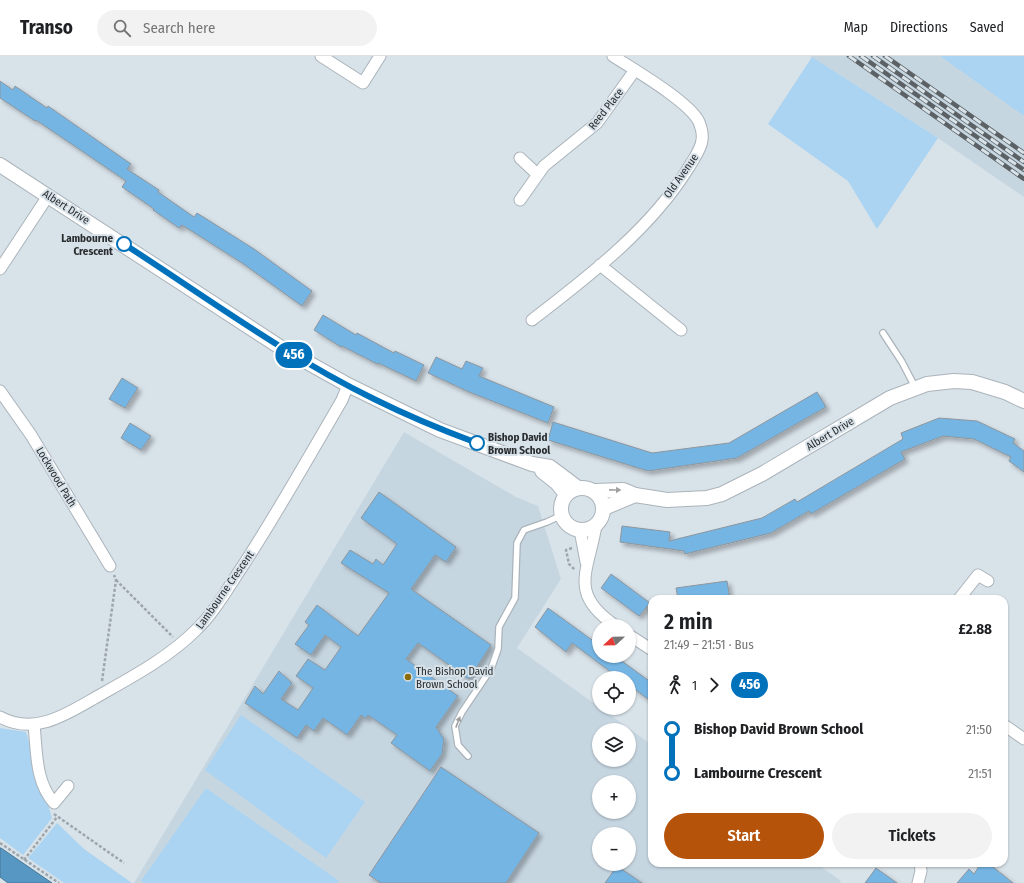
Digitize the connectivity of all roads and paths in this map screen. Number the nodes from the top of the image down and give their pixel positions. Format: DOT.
graph roads {
  1 [pos="321,56"];
  2 [pos="380,56"];
  3 [pos="613,56"];
  4 [pos="635,70"];
  5 [pos="520,158"];
  6 [pos="0,165"];
  7 [pos="537,174"];
  8 [pos="48,196"];
  9 [pos="520,200"];
  10 [pos="600,265"];
  11 [pos="0,269"];
  12 [pos="532,320"];
  13 [pos="681,330"];
  14 [pos="883,333"];
  15 [pos="348,386"];
  16 [pos="915,387"];
  17 [pos="0,391"];
  18 [pos="1024,401"];
  19 [pos="572,491"];
  20 [pos="594,491"];
  21 [pos="635,495"];
  22 [pos="604,508"];
  23 [pos="562,515"];
  24 [pos="596,525"];
  25 [pos="580,530"];
  26 [pos="566,550"];
  27 [pos="586,562"];
  28 [pos="110,566"];
  29 [pos="585,576"];
  30 [pos="116,580"];
  31 [pos="988,582"];
  32 [pos="962,595"];
  33 [pos="607,619"];
  34 [pos="636,640"];
  35 [pos="180,644"];
  36 [pos="648,647"];
  37 [pos="102,694"];
  38 [pos="0,717"];
  39 [pos="34,725"];
  40 [pos="1008,728"];
  41 [pos="1023,737"];
  42 [pos="468,756"];
  43 [pos="68,786"];
  44 [pos="0,843"];
  45 [pos="24,860"];
  46 [pos="124,863"];
  47 [pos="920,867"];
  48 [pos="59,883"];
  49 [pos="918,883"];
  1 -- 2 [label="street"];
  3 -- 4 [label="street, Old Avenue"];
  4 -- 7 [label="street, Reed Place"];
  4 -- 10 [label="street, Old Avenue"];
  5 -- 7 [label="street"];
  6 -- 8 [label="street, Albert Drive"];
  7 -- 9 [label="street, Reed Place"];
  8 -- 11 [label="street"];
  8 -- 15 [label="street, Albert Drive"];
  10 -- 12 [label="street, Old Avenue"];
  10 -- 13 [label="street"];
  14 -- 16 [label="lane"];
  15 -- 19 [label="street, Albert Drive"];
  15 -- 35 [label="street, Lambourne Crescent"];
  16 -- 18 [label="street, Albert Drive"];
  16 -- 21 [label="street, Albert Drive"];
  17 -- 28 [label="street, Lockwood Path"];
  19 -- 20 [label="street"];
  19 -- 23 [label="street"];
  20 -- 21 [label="street, Albert Drive, one-way"];
  20 -- 22 [label="street"];
  21 -- 22 [label="street"];
  22 -- 24 [label="street"];
  23 -- 25 [label="street"];
  42 -- 23 [label="lane, one-way"];
  24 -- 25 [label="street"];
  24 -- 27 [label="street"];
  25 -- 27 [label="street"];
  26 -- 29 [label="path"];
  27 -- 29 [label="street"];
  28 -- 30 [label="path"];
  29 -- 33 [label="street"];
  30 -- 35 [label="path"];
  30 -- 37 [label="path"];
  31 -- 32 [label="street"];
  34 -- 36 [label="street"];
  35 -- 37 [label="street, Lambourne Crescent"];
  37 -- 39 [label="street, Lambourne Crescent"];
  38 -- 39 [label="street, Lambourne Crescent"];
  39 -- 43 [label="street"];
  40 -- 41 [label="street"];
  44 -- 45 [label="path"];
  45 -- 46 [label="path"];
  45 -- 48 [label="path"];
  47 -- 49 [label="street"];
}
